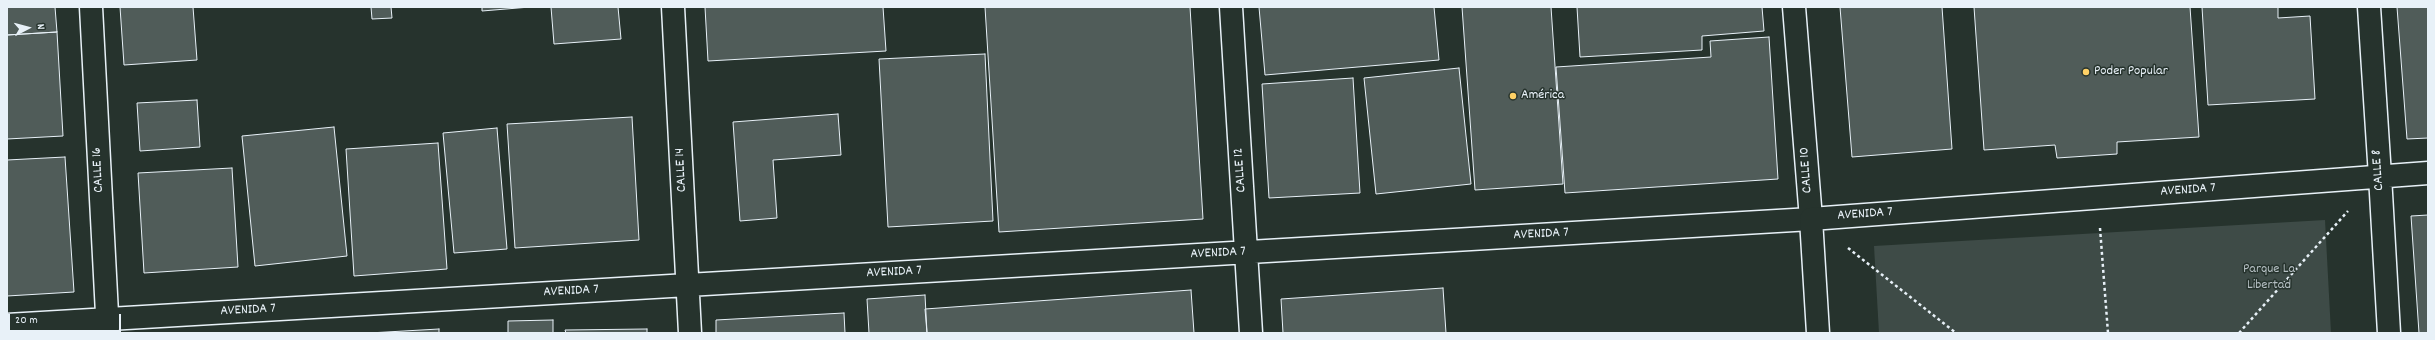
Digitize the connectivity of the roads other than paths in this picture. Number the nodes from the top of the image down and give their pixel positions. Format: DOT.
graph roads {
  1 [pos="91,7"];
  2 [pos="673,7"];
  3 [pos="1231,7"];
  4 [pos="1794,7"];
  5 [pos="2369,7"];
  6 [pos="2428,173"];
  7 [pos="2380,176"];
  8 [pos="1811,218"];
  9 [pos="1246,252"];
  10 [pos="688,285"];
  11 [pos="7,325"];
  12 [pos="108,326"];
  13 [pos="690,333"];
  14 [pos="1251,333"];
  15 [pos="1818,333"];
  16 [pos="2389,333"];
  1 -- 12 [label="street, CALLE 16"];
  2 -- 10 [label="street, CALLE 14"];
  3 -- 9 [label="street, CALLE 12"];
  4 -- 8 [label="street, CALLE 10"];
  5 -- 7 [label="street, CALLE 8"];
  6 -- 7 [label="street, AVENIDA 7"];
  7 -- 8 [label="street, AVENIDA 7"];
  7 -- 16 [label="street, CALLE 8"];
  8 -- 9 [label="street, AVENIDA 7"];
  8 -- 15 [label="street, CALLE 10"];
  9 -- 10 [label="street, AVENIDA 7"];
  9 -- 14 [label="street, CALLE 12"];
  10 -- 12 [label="street, AVENIDA 7"];
  10 -- 13 [label="street, CALLE 14"];
  11 -- 12 [label="street, AVENIDA 7"];
}
